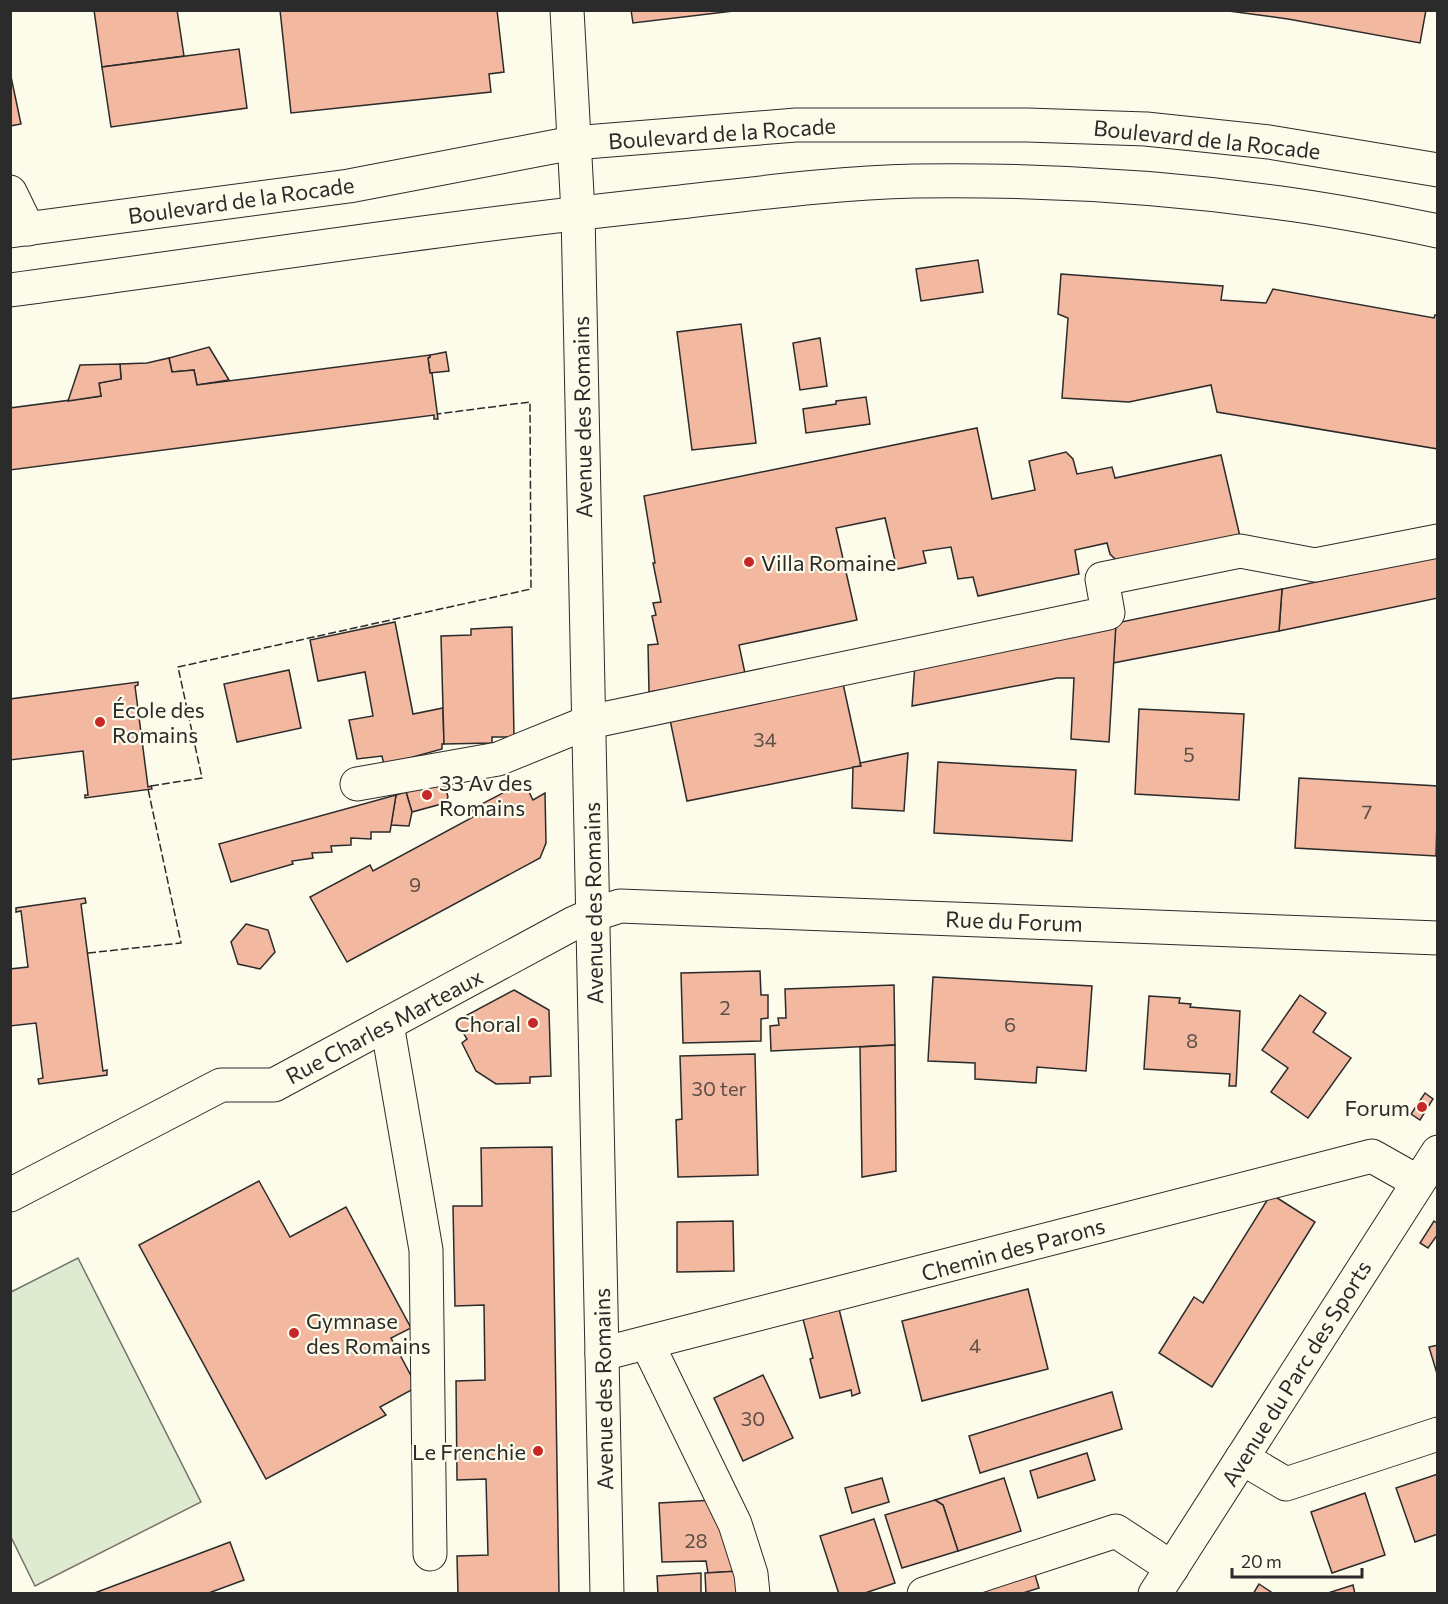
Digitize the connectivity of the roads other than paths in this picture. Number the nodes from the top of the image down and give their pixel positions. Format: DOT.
graph roads {
  1 [pos="567,10"];
  2 [pos="573,143"];
  3 [pos="1437,170"];
  4 [pos="10,192"];
  5 [pos="578,213"];
  6 [pos="19,230"];
  7 [pos="1437,231"];
  8 [pos="10,290"];
  9 [pos="1437,541"];
  10 [pos="589,722"];
  11 [pos="357,784"];
  12 [pos="592,915"];
  13 [pos="1437,938"];
  14 [pos="387,1024"];
  15 [pos="1437,1152"];
  16 [pos="1418,1182"];
  17 [pos="10,1195"];
  18 [pos="647,1343"];
  19 [pos="602,1354"];
  20 [pos="1437,1434"];
  21 [pos="1242,1458"];
  22 [pos="430,1554"];
  23 [pos="1164,1581"];
  24 [pos="607,1593"];
  25 [pos="753,1593"];
  26 [pos="924,1593"];
  1 -- 2 [label="street"];
  2 -- 3 [label="street, Boulevard de la Rocade"];
  2 -- 5 [label="street, Avenue des Romains"];
  2 -- 6 [label="street, Boulevard de la Rocade"];
  4 -- 6 [label="street"];
  5 -- 7 [label="street"];
  5 -- 8 [label="street"];
  5 -- 10 [label="street, Avenue des Romains"];
  9 -- 10 [label="street"];
  10 -- 11 [label="street"];
  10 -- 12 [label="street, Avenue des Romains"];
  12 -- 13 [label="street, Rue du Forum"];
  12 -- 14 [label="street, Rue Charles Marteaux"];
  12 -- 19 [label="street, Avenue des Romains"];
  14 -- 17 [label="street, Rue Charles Marteaux"];
  14 -- 22 [label="street"];
  15 -- 16 [label="street, Avenue du Parc des Sports"];
  16 -- 18 [label="street, Chemin des Parons"];
  16 -- 21 [label="street, Avenue du Parc des Sports"];
  18 -- 19 [label="street, Chemin des Parons"];
  18 -- 25 [label="street"];
  19 -- 24 [label="street, Avenue des Romains"];
  20 -- 21 [label="street"];
  21 -- 23 [label="street, Avenue du Parc des Sports"];
  23 -- 26 [label="street"];
}
